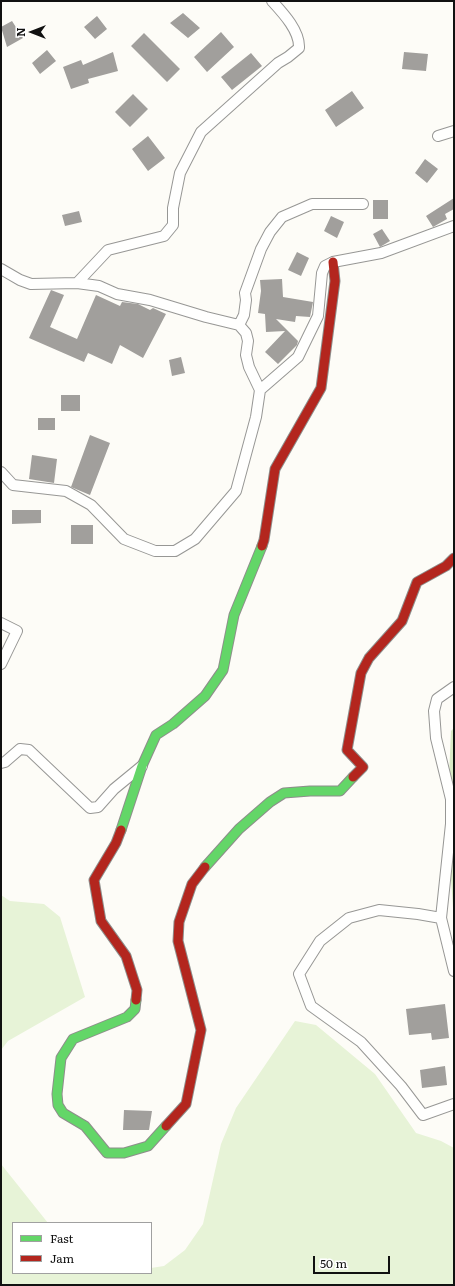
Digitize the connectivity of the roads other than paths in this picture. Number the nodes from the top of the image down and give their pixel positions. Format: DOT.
graph roads {
  1 [pos="272,1"];
  2 [pos="454,130"];
  3 [pos="438,136"];
  4 [pos="363,204"];
  5 [pos="454,226"];
  6 [pos="333,262"];
  7 [pos="1,269"];
  8 [pos="78,284"];
  9 [pos="239,324"];
  10 [pos="260,390"];
  11 [pos="1,472"];
  12 [pos="454,558"];
  13 [pos="1,623"];
  14 [pos="1,664"];
  15 [pos="454,688"];
  16 [pos="1,763"];
  17 [pos="142,766"];
  18 [pos="441,918"];
  19 [pos="454,971"];
  20 [pos="454,1104"];
  1 -- 8 [label="street"];
  2 -- 3 [label="street"];
  4 -- 9 [label="street"];
  5 -- 6 [label="street"];
  6 -- 10 [label="street"];
  6 -- 17 [label="street"];
  7 -- 8 [label="street"];
  8 -- 9 [label="street"];
  9 -- 10 [label="street"];
  10 -- 11 [label="street"];
  12 -- 17 [label="street"];
  13 -- 14 [label="street"];
  15 -- 18 [label="street"];
  16 -- 17 [label="street"];
  18 -- 19 [label="street"];
  18 -- 20 [label="street"];
}
